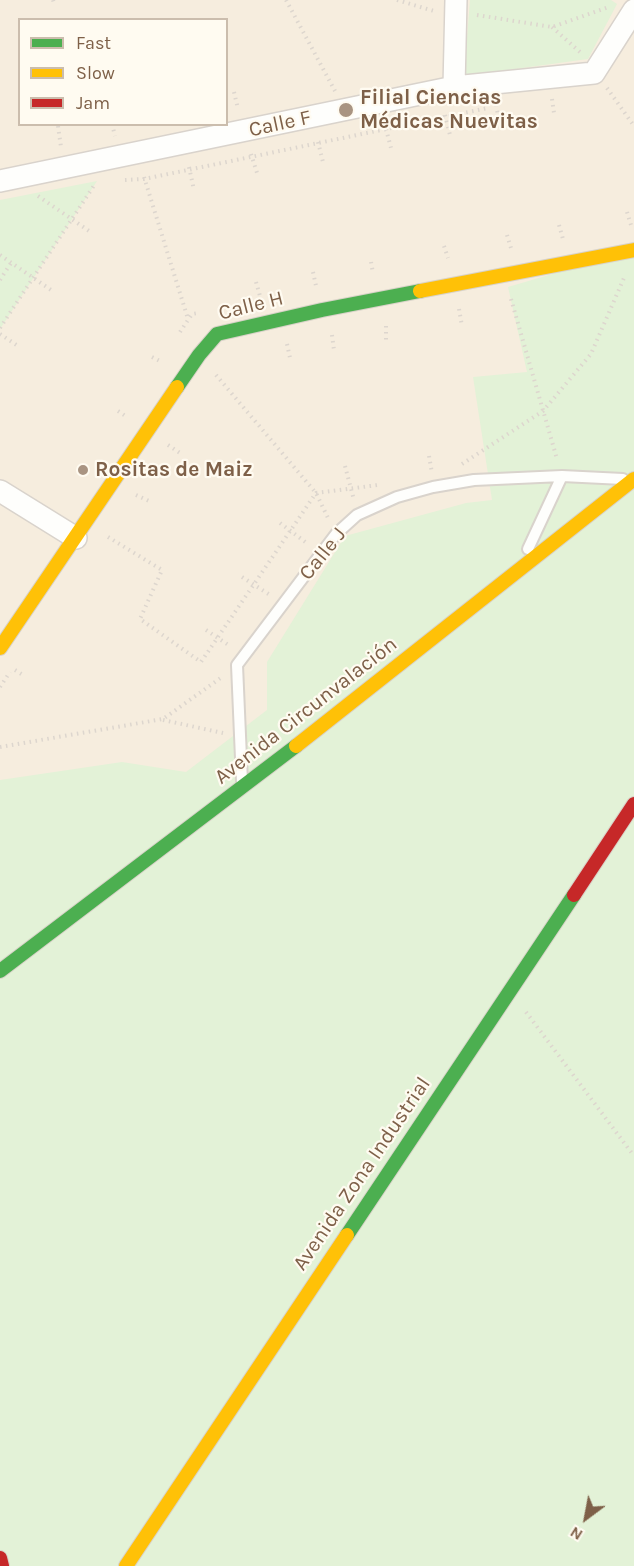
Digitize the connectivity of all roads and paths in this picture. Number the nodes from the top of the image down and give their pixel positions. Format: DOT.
graph roads {
  1 [pos="286,0"];
  2 [pos="397,0"];
  3 [pos="626,7"];
  4 [pos="455,9"];
  5 [pos="552,27"];
  6 [pos="615,81"];
  7 [pos="596,82"];
  8 [pos="454,87"];
  9 [pos="609,90"];
  10 [pos="563,96"];
  11 [pos="507,105"];
  12 [pos="346,110"];
  13 [pos="554,113"];
  14 [pos="634,126"];
  15 [pos="183,144"];
  16 [pos="189,169"];
  17 [pos="120,180"];
  18 [pos="0,181"];
  19 [pos="86,183"];
  20 [pos="194,190"];
  21 [pos="44,191"];
  22 [pos="71,219"];
  23 [pos="634,223"];
  24 [pos="619,226"];
  25 [pos="92,233"];
  26 [pos="574,236"];
  27 [pos="552,240"];
  28 [pos="521,246"];
  29 [pos="634,250"];
  30 [pos="501,251"];
  31 [pos="0,255"];
  32 [pos="11,263"];
  33 [pos="506,274"];
  34 [pos="33,278"];
  35 [pos="624,278"];
  36 [pos="0,280"];
  37 [pos="317,288"];
  38 [pos="306,291"];
  39 [pos="54,292"];
  40 [pos="511,299"];
  41 [pos="500,301"];
  42 [pos="470,308"];
  43 [pos="203,312"];
  44 [pos="449,312"];
  45 [pos="397,323"];
  46 [pos="386,326"];
  47 [pos="0,328"];
  48 [pos="375,328"];
  49 [pos="343,333"];
  50 [pos="0,334"];
  51 [pos="177,337"];
  52 [pos="387,340"];
  53 [pos="298,341"];
  54 [pos="287,343"];
  55 [pos="277,345"];
  56 [pos="18,346"];
  57 [pos="334,350"];
  58 [pos="166,353"];
  59 [pos="290,357"];
  60 [pos="224,368"];
  61 [pos="155,371"];
  62 [pos="209,382"];
  63 [pos="131,407"];
  64 [pos="543,411"];
  65 [pos="119,424"];
  66 [pos="167,444"];
  67 [pos="161,452"];
  68 [pos="345,466"];
  69 [pos="452,469"];
  70 [pos="562,476"];
  71 [pos="633,479"];
  72 [pos="387,484"];
  73 [pos="138,485"];
  74 [pos="352,489"];
  75 [pos="0,491"];
  76 [pos="133,493"];
  77 [pos="357,514"];
  78 [pos="280,523"];
  79 [pos="81,531"];
  80 [pos="291,531"];
  81 [pos="321,554"];
  82 [pos="519,569"];
  83 [pos="242,577"];
  84 [pos="254,585"];
  85 [pos="284,604"];
  86 [pos="206,630"];
  87 [pos="218,638"];
  88 [pos="0,648"];
  89 [pos="244,656"];
  90 [pos="237,666"];
  91 [pos="13,668"];
  92 [pos="0,687"];
  93 [pos="162,719"];
  94 [pos="240,737"];
  95 [pos="0,747"];
  96 [pos="242,788"];
  97 [pos="634,804"];
  98 [pos="0,971"];
  99 [pos="510,990"];
  100 [pos="634,1156"];
  101 [pos="0,1558"];
  102 [pos="2,1566"];
  103 [pos="126,1566"];
  1 -- 12 [label="path"];
  2 -- 4 [label="path"];
  3 -- 5 [label="path"];
  3 -- 7 [label="street"];
  4 -- 5 [label="path"];
  4 -- 8 [label="street"];
  5 -- 7 [label="path"];
  6 -- 9 [label="path"];
  7 -- 8 [label="street, Calle F"];
  7 -- 9 [label="path"];
  7 -- 9 [label="path"];
  8 -- 12 [label="street, Calle F"];
  9 -- 14 [label="path"];
  10 -- 13 [label="path"];
  11 -- 16 [label="path"];
  12 -- 15 [label="street, Calle F"];
  15 -- 16 [label="path"];
  15 -- 18 [label="street, Calle F"];
  16 -- 17 [label="path"];
  16 -- 20 [label="path"];
  19 -- 22 [label="path"];
  21 -- 22 [label="path"];
  22 -- 25 [label="path"];
  22 -- 34 [label="path"];
  23 -- 24 [label="path"];
  26 -- 27 [label="path"];
  28 -- 30 [label="path"];
  29 -- 33 [label="main road, Calle H"];
  31 -- 32 [label="path"];
  32 -- 34 [label="path"];
  32 -- 36 [label="path"];
  33 -- 40 [label="path"];
  33 -- 79 [label="main road, Calle H"];
  34 -- 39 [label="path"];
  34 -- 47 [label="path"];
  35 -- 64 [label="path"];
  37 -- 38 [label="path"];
  40 -- 41 [label="path"];
  40 -- 64 [label="path"];
  42 -- 44 [label="path"];
  43 -- 51 [label="path"];
  45 -- 46 [label="path"];
  46 -- 48 [label="path"];
  46 -- 52 [label="path"];
  49 -- 57 [label="path"];
  50 -- 56 [label="path"];
  53 -- 54 [label="path"];
  54 -- 55 [label="path"];
  54 -- 59 [label="path"];
  58 -- 61 [label="path"];
  60 -- 62 [label="path"];
  63 -- 65 [label="path"];
  64 -- 69 [label="path"];
  64 -- 70 [label="path"];
  66 -- 67 [label="path"];
  68 -- 74 [label="path"];
  70 -- 71 [label="lane, Calle J"];
  70 -- 77 [label="lane, Calle J"];
  70 -- 82 [label="lane"];
  71 -- 82 [label="main road, Avenida Circunvalación"];
  72 -- 74 [label="path"];
  73 -- 76 [label="path"];
  74 -- 77 [label="path"];
  74 -- 80 [label="path"];
  75 -- 79 [label="street"];
  77 -- 81 [label="lane, Calle J"];
  78 -- 80 [label="path"];
  79 -- 87 [label="path"];
  79 -- 88 [label="main road, Calle H"];
  80 -- 81 [label="path"];
  80 -- 84 [label="path"];
  81 -- 85 [label="lane, Calle J"];
  82 -- 96 [label="main road, Avenida Circunvalación"];
  83 -- 84 [label="path"];
  84 -- 85 [label="path"];
  84 -- 87 [label="path"];
  85 -- 89 [label="lane, Calle J"];
  86 -- 87 [label="path"];
  87 -- 89 [label="path"];
  89 -- 90 [label="lane, Calle J"];
  90 -- 93 [label="path"];
  90 -- 94 [label="lane"];
  91 -- 92 [label="path"];
  93 -- 94 [label="path"];
  93 -- 95 [label="path"];
  94 -- 96 [label="lane"];
  96 -- 98 [label="main road, Avenida Circunvalación"];
  97 -- 99 [label="main road, Avenida Zona Industrial"];
  99 -- 100 [label="path"];
  99 -- 103 [label="main road, Avenida Zona Industrial"];
  101 -- 102 [label="main road"];
}
